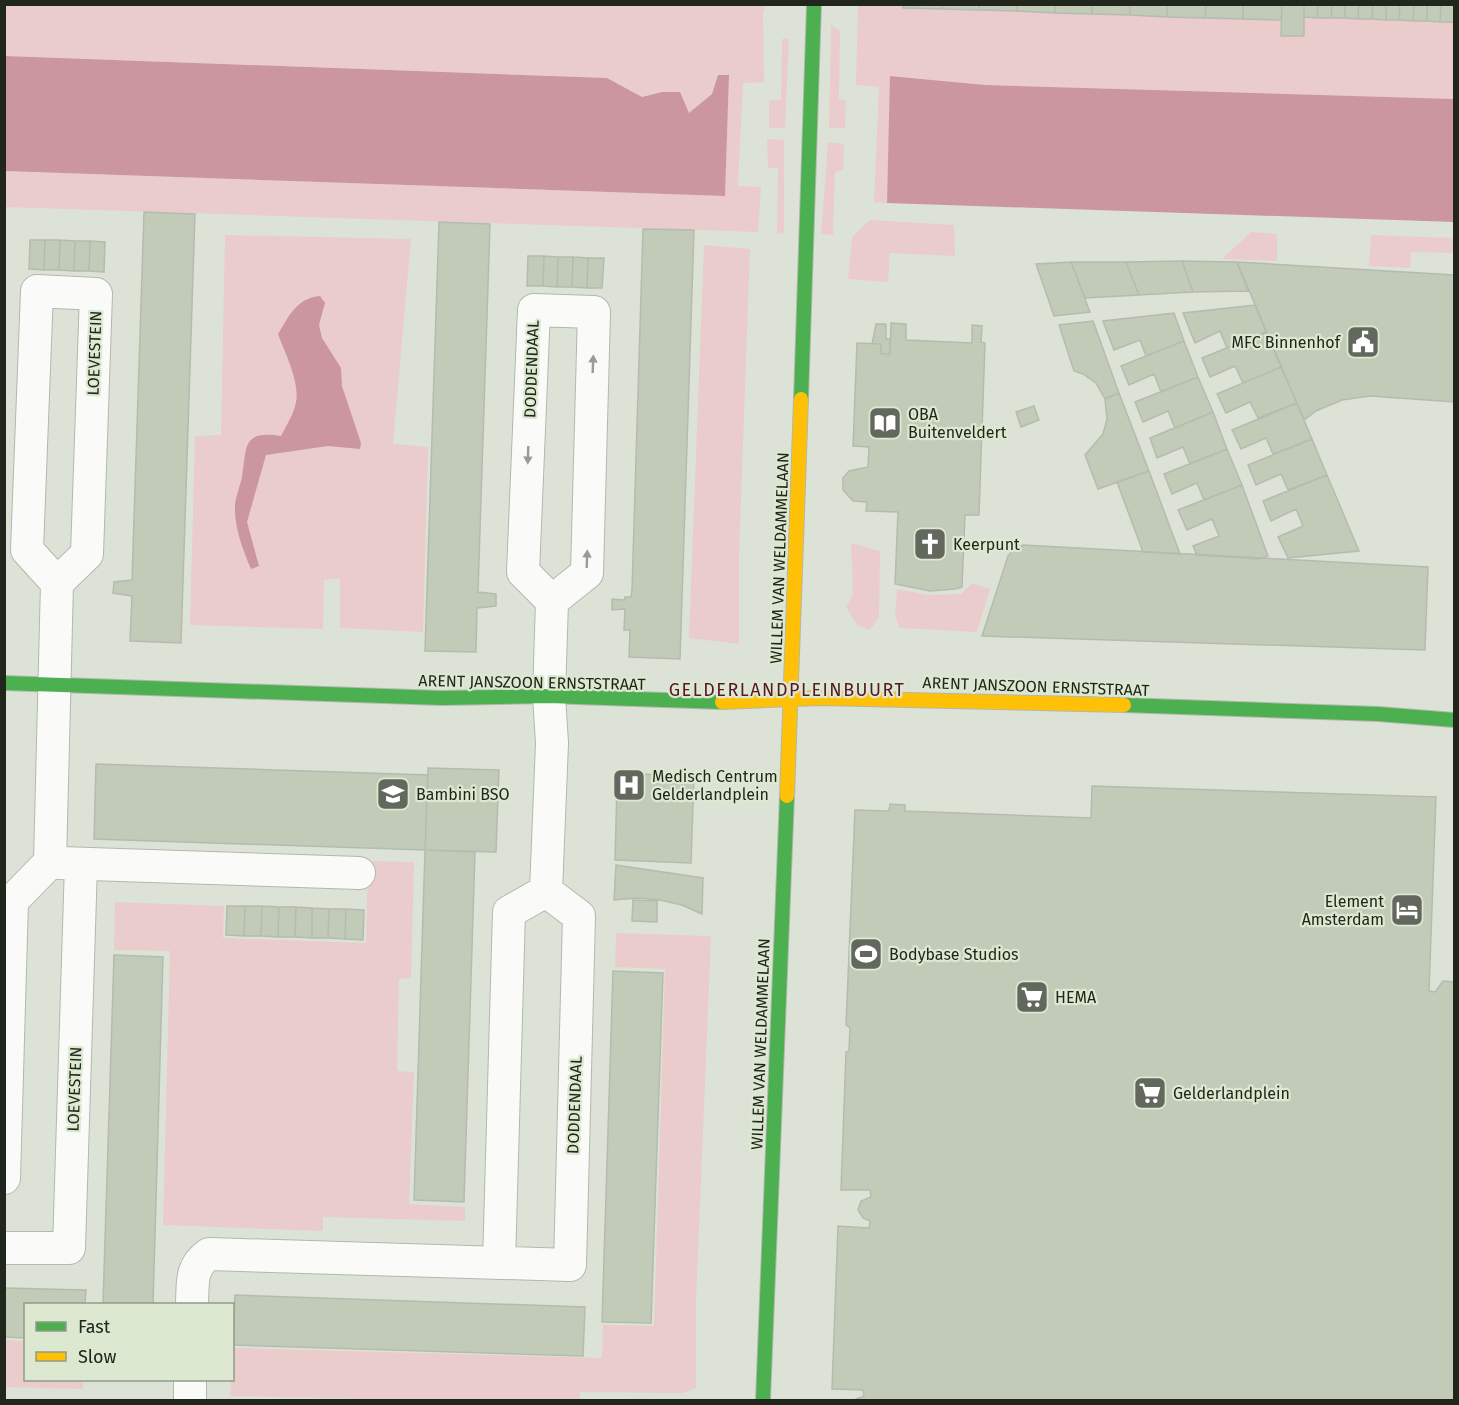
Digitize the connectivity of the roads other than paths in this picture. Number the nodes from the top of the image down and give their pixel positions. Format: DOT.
graph roads {
  1 [pos="814,4"];
  2 [pos="57,583"];
  3 [pos="552,601"];
  4 [pos="4,683"];
  5 [pos="54,685"];
  6 [pos="549,696"];
  7 [pos="791,699"];
  8 [pos="1455,720"];
  9 [pos="50,862"];
  10 [pos="81,864"];
  11 [pos="358,873"];
  12 [pos="546,891"];
  13 [pos="4,1178"];
  14 [pos="4,1248"];
  15 [pos="499,1263"];
  16 [pos="192,1303"];
  17 [pos="190,1381"];
  18 [pos="190,1401"];
  19 [pos="764,1401"];
  1 -- 7 [label="street, WILLEM VAN WELDAMMELAAN"];
  2 -- 2 [label="street, LOEVESTEIN"];
  2 -- 5 [label="street"];
  3 -- 3 [label="street, DODDENDAAL, one-way"];
  3 -- 6 [label="street"];
  4 -- 5 [label="street, ARENT JANSZOON ERNSTSTRAAT"];
  5 -- 6 [label="street, ARENT JANSZOON ERNSTSTRAAT"];
  5 -- 9 [label="street"];
  6 -- 7 [label="street, ARENT JANSZOON ERNSTSTRAAT"];
  6 -- 12 [label="street"];
  7 -- 8 [label="street, ARENT JANSZOON ERNSTSTRAAT"];
  7 -- 19 [label="street, WILLEM VAN WELDAMMELAAN"];
  9 -- 10 [label="street"];
  9 -- 13 [label="street"];
  10 -- 11 [label="street"];
  10 -- 14 [label="street, LOEVESTEIN"];
  12 -- 15 [label="street"];
  12 -- 15 [label="street, DODDENDAAL"];
  15 -- 16 [label="street, DODDENDAAL"];
  17 -- 18 [label="street"];
}
